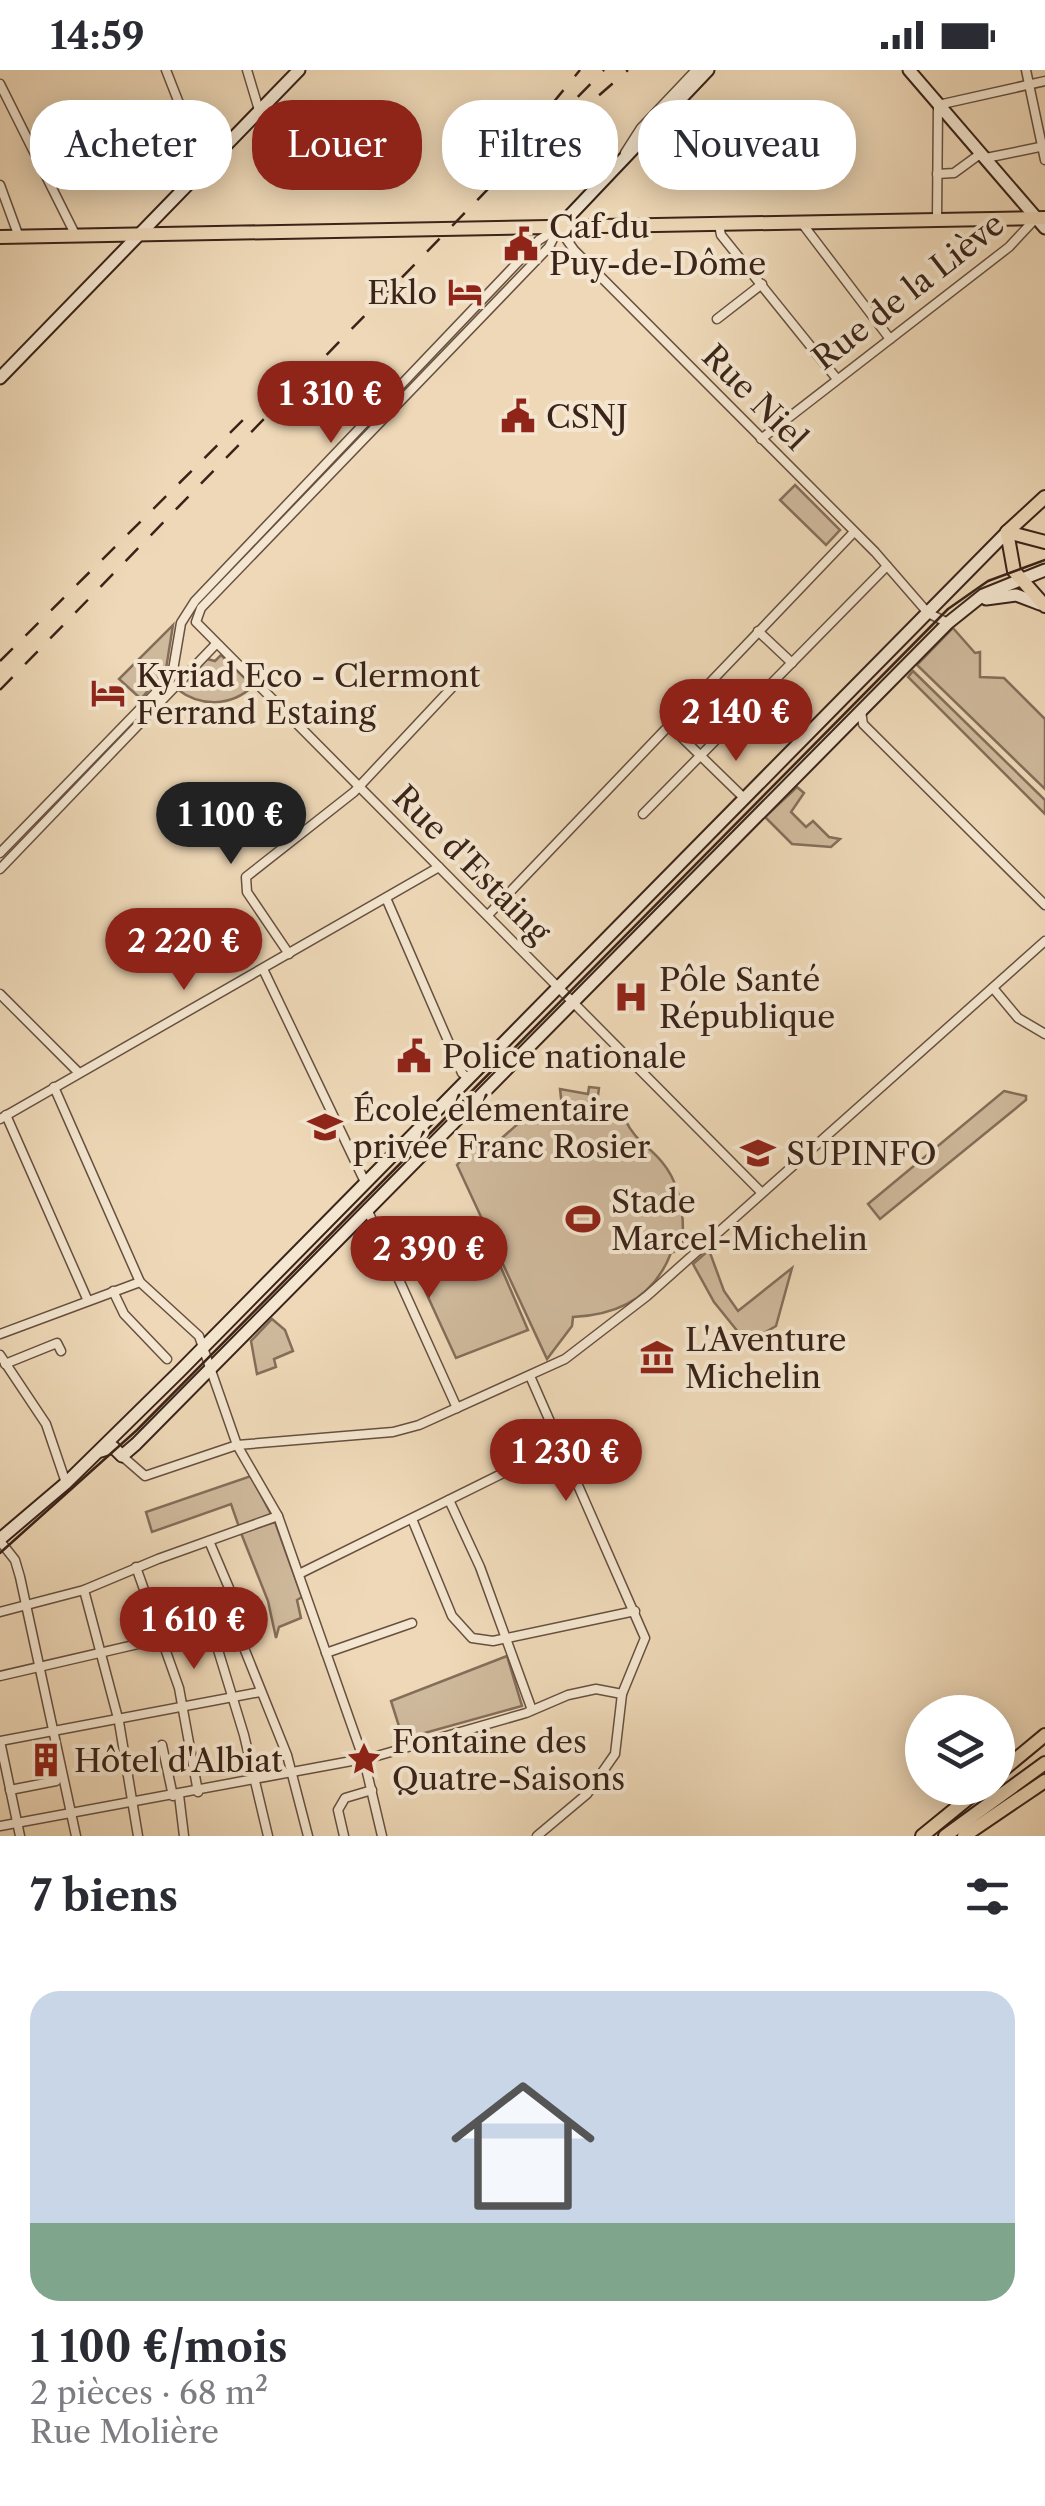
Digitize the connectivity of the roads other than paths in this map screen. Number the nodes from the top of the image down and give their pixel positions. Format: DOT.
graph roads {
  1 [pos="166,70"];
  2 [pos="247,70"];
  3 [pos="299,70"];
  4 [pos="696,70"];
  5 [pos="708,70"];
  6 [pos="908,70"];
  7 [pos="1026,70"];
  8 [pos="1045,81"];
  9 [pos="0,84"];
  10 [pos="1030,84"];
  11 [pos="178,100"];
  12 [pos="256,100"];
  13 [pos="269,100"];
  14 [pos="938,105"];
  15 [pos="252,117"];
  16 [pos="232,138"];
  17 [pos="1044,146"];
  18 [pos="624,154"];
  19 [pos="982,156"];
  20 [pos="1045,160"];
  21 [pos="937,174"];
  22 [pos="0,185"];
  23 [pos="182,190"];
  24 [pos="937,220"];
  25 [pos="1042,221"];
  26 [pos="800,222"];
  27 [pos="718,224"];
  28 [pos="559,227"];
  29 [pos="138,235"];
  30 [pos="76,236"];
  31 [pos="0,237"];
  32 [pos="18,237"];
  33 [pos="762,284"];
  34 [pos="717,319"];
  35 [pos="890,339"];
  36 [pos="0,378"];
  37 [pos="837,379"];
  38 [pos="761,439"];
  39 [pos="1045,498"];
  40 [pos="854,532"];
  41 [pos="1007,532"];
  42 [pos="1045,542"];
  43 [pos="887,566"];
  44 [pos="1045,570"];
  45 [pos="1020,580"];
  46 [pos="919,598"];
  47 [pos="938,601"];
  48 [pos="977,602"];
  49 [pos="1045,606"];
  50 [pos="928,613"];
  51 [pos="948,623"];
  52 [pos="758,630"];
  53 [pos="216,644"];
  54 [pos="792,663"];
  55 [pos="458,681"];
  56 [pos="862,717"];
  57 [pos="669,725"];
  58 [pos="701,756"];
  59 [pos="358,786"];
  60 [pos="745,798"];
  61 [pos="642,814"];
  62 [pos="0,853"];
  63 [pos="439,867"];
  64 [pos="0,870"];
  65 [pos="386,898"];
  66 [pos="1045,904"];
  67 [pos="488,915"];
  68 [pos="1045,941"];
  69 [pos="289,954"];
  70 [pos="264,969"];
  71 [pos="993,988"];
  72 [pos="0,994"];
  73 [pos="565,994"];
  74 [pos="1045,1034"];
  75 [pos="79,1072"];
  76 [pos="468,1078"];
  77 [pos="54,1087"];
  78 [pos="3,1117"];
  79 [pos="366,1182"];
  80 [pos="761,1192"];
  81 [pos="367,1210"];
  82 [pos="140,1282"];
  83 [pos="112,1291"];
  84 [pos="88,1301"];
  85 [pos="0,1334"];
  86 [pos="204,1347"];
  87 [pos="62,1351"];
  88 [pos="2,1359"];
  89 [pos="167,1359"];
  90 [pos="210,1367"];
  91 [pos="530,1376"];
  92 [pos="458,1408"];
  93 [pos="120,1429"];
  94 [pos="237,1445"];
  95 [pos="560,1446"];
  96 [pos="97,1453"];
  97 [pos="119,1453"];
  98 [pos="66,1482"];
  99 [pos="450,1500"];
  100 [pos="278,1516"];
  101 [pos="412,1519"];
  102 [pos="0,1540"];
  103 [pos="209,1541"];
  104 [pos="136,1568"];
  105 [pos="299,1574"];
  106 [pos="84,1590"];
  107 [pos="27,1604"];
  108 [pos="635,1610"];
  109 [pos="0,1612"];
  110 [pos="242,1620"];
  111 [pos="412,1623"];
  112 [pos="211,1628"];
  113 [pos="505,1638"];
  114 [pos="163,1640"];
  115 [pos="326,1653"];
  116 [pos="103,1654"];
  117 [pos="40,1667"];
  118 [pos="0,1676"];
  119 [pos="260,1692"];
  120 [pos="622,1694"];
  121 [pos="230,1698"];
  122 [pos="185,1708"];
  123 [pos="532,1710"];
  124 [pos="120,1722"];
  125 [pos="55,1732"];
  126 [pos="1045,1735"];
  127 [pos="0,1741"];
  128 [pos="162,1745"];
  129 [pos="364,1759"];
  130 [pos="1015,1760"];
  131 [pos="1045,1763"];
  132 [pos="293,1776"];
  133 [pos="4,1778"];
  134 [pos="56,1781"];
  135 [pos="1045,1781"];
  136 [pos="255,1782"];
  137 [pos="10,1790"];
  138 [pos="372,1790"];
  139 [pos="198,1792"];
  140 [pos="176,1795"];
  141 [pos="132,1802"];
  142 [pos="960,1805"];
  143 [pos="70,1812"];
  144 [pos="18,1822"];
  145 [pos="0,1826"];
  146 [pos="20,1836"];
  147 [pos="76,1836"];
  148 [pos="138,1836"];
  149 [pos="184,1836"];
  150 [pos="268,1836"];
  151 [pos="308,1836"];
  152 [pos="344,1836"];
  153 [pos="382,1836"];
  154 [pos="537,1836"];
  155 [pos="922,1836"];
  156 [pos="945,1836"];
  157 [pos="964,1836"];
  1 -- 11 [label="street"];
  2 -- 12 [label="street"];
  3 -- 13 [label="main road"];
  4 -- 18 [label="street"];
  5 -- 18 [label="main road"];
  6 -- 14 [label="main road"];
  7 -- 10 [label="street"];
  8 -- 10 [label="street"];
  9 -- 30 [label="street"];
  10 -- 14 [label="street"];
  10 -- 17 [label="street"];
  14 -- 19 [label="main road"];
  14 -- 21 [label="street"];
  15 -- 16 [label="main road"];
  17 -- 19 [label="street"];
  17 -- 20 [label="street"];
  18 -- 28 [label="main road"];
  19 -- 21 [label="street"];
  19 -- 25 [label="main road"];
  21 -- 24 [label="street"];
  22 -- 32 [label="street"];
  23 -- 29 [label="main road"];
  24 -- 25 [label="main road"];
  24 -- 26 [label="main road"];
  25 -- 35 [label="street, Rue de la Liève"];
  26 -- 27 [label="main road"];
  26 -- 35 [label="street"];
  27 -- 28 [label="main road"];
  27 -- 33 [label="street"];
  28 -- 29 [label="main road"];
  28 -- 38 [label="street, Rue Niel"];
  28 -- 53 [label="street"];
  28 -- 62 [label="street"];
  29 -- 30 [label="main road"];
  29 -- 36 [label="main road"];
  30 -- 32 [label="main road"];
  31 -- 32 [label="main road"];
  33 -- 34 [label="street"];
  33 -- 37 [label="street"];
  35 -- 37 [label="street, Rue de la Liève"];
  37 -- 38 [label="street, Rue de la Liève"];
  38 -- 40 [label="street, Rue Niel"];
  39 -- 41 [label="main road"];
  40 -- 43 [label="street, Rue Niel"];
  40 -- 52 [label="street"];
  41 -- 42 [label="main road"];
  41 -- 45 [label="main road"];
  41 -- 47 [label="main road"];
  43 -- 46 [label="street, Rue Niel"];
  43 -- 54 [label="street"];
  44 -- 45 [label="main road"];
  45 -- 48 [label="main road"];
  45 -- 49 [label="main road"];
  46 -- 47 [label="street"];
  46 -- 50 [label="street, Rue Niel"];
  47 -- 50 [label="main road"];
  48 -- 49 [label="main road"];
  48 -- 51 [label="main road"];
  50 -- 51 [label="street"];
  50 -- 60 [label="main road"];
  51 -- 56 [label="main road"];
  52 -- 54 [label="street"];
  52 -- 57 [label="street"];
  53 -- 59 [label="street, Rue d'Estaing"];
  53 -- 64 [label="street"];
  54 -- 58 [label="street"];
  55 -- 59 [label="street"];
  56 -- 66 [label="street"];
  56 -- 73 [label="main road"];
  57 -- 58 [label="street"];
  57 -- 67 [label="street"];
  58 -- 60 [label="street"];
  58 -- 61 [label="street"];
  59 -- 63 [label="street, Rue d'Estaing"];
  59 -- 69 [label="street"];
  60 -- 73 [label="main road"];
  63 -- 65 [label="street"];
  63 -- 67 [label="street, Rue d'Estaing"];
  65 -- 69 [label="street"];
  65 -- 76 [label="street"];
  67 -- 73 [label="street, Rue d'Estaing"];
  68 -- 71 [label="street"];
  69 -- 70 [label="street"];
  70 -- 75 [label="street"];
  70 -- 79 [label="street"];
  71 -- 74 [label="street"];
  71 -- 80 [label="street"];
  72 -- 75 [label="street"];
  73 -- 76 [label="main road"];
  73 -- 80 [label="street, Rue d'Estaing"];
  73 -- 81 [label="main road"];
  75 -- 77 [label="street"];
  76 -- 79 [label="main road"];
  77 -- 78 [label="street"];
  77 -- 82 [label="street"];
  78 -- 84 [label="street"];
  79 -- 86 [label="main road"];
  80 -- 91 [label="street"];
  81 -- 90 [label="main road"];
  81 -- 92 [label="street"];
  82 -- 83 [label="street"];
  82 -- 86 [label="street"];
  83 -- 84 [label="street"];
  83 -- 89 [label="street"];
  84 -- 85 [label="street"];
  86 -- 90 [label="street"];
  86 -- 93 [label="main road"];
  87 -- 88 [label="street"];
  88 -- 98 [label="street"];
  90 -- 94 [label="street"];
  90 -- 97 [label="main road"];
  91 -- 92 [label="street"];
  91 -- 95 [label="street"];
  92 -- 94 [label="street"];
  93 -- 96 [label="main road"];
  93 -- 97 [label="street"];
  94 -- 97 [label="street"];
  94 -- 100 [label="street"];
  95 -- 99 [label="street"];
  95 -- 108 [label="street"];
  96 -- 97 [label="main road"];
  96 -- 98 [label="main road"];
  98 -- 102 [label="main road"];
  99 -- 101 [label="street"];
  99 -- 113 [label="street"];
  100 -- 103 [label="street"];
  100 -- 105 [label="street"];
  101 -- 105 [label="street"];
  101 -- 113 [label="street"];
  102 -- 107 [label="street"];
  103 -- 104 [label="street"];
  103 -- 110 [label="street"];
  104 -- 106 [label="street"];
  104 -- 114 [label="street"];
  105 -- 115 [label="street"];
  106 -- 107 [label="street"];
  106 -- 116 [label="street"];
  107 -- 109 [label="street"];
  107 -- 117 [label="street"];
  108 -- 113 [label="street"];
  108 -- 120 [label="street"];
  110 -- 112 [label="street"];
  110 -- 119 [label="street"];
  111 -- 115 [label="street"];
  112 -- 114 [label="street"];
  112 -- 121 [label="street"];
  113 -- 123 [label="street"];
  114 -- 116 [label="street"];
  114 -- 122 [label="street"];
  115 -- 129 [label="street"];
  116 -- 117 [label="street"];
  116 -- 124 [label="street"];
  117 -- 118 [label="street"];
  117 -- 125 [label="street"];
  119 -- 121 [label="street"];
  119 -- 132 [label="street"];
  120 -- 123 [label="street"];
  120 -- 154 [label="street"];
  121 -- 122 [label="street"];
  121 -- 136 [label="street"];
  122 -- 124 [label="street"];
  122 -- 139 [label="street"];
  123 -- 129 [label="street"];
  124 -- 125 [label="street"];
  124 -- 141 [label="street"];
  125 -- 127 [label="street"];
  125 -- 143 [label="street"];
  126 -- 130 [label="main road"];
  127 -- 133 [label="street"];
  128 -- 140 [label="street"];
  129 -- 132 [label="street"];
  129 -- 138 [label="street"];
  131 -- 156 [label="main road"];
  132 -- 136 [label="street"];
  132 -- 151 [label="street"];
  133 -- 137 [label="street"];
  134 -- 137 [label="street"];
  135 -- 157 [label="main road"];
  136 -- 139 [label="street"];
  136 -- 150 [label="street"];
  137 -- 144 [label="street"];
  138 -- 152 [label="street"];
  138 -- 153 [label="street"];
  139 -- 140 [label="street"];
  140 -- 141 [label="street"];
  140 -- 149 [label="street"];
  141 -- 143 [label="street"];
  141 -- 148 [label="street"];
  142 -- 155 [label="main road"];
  143 -- 144 [label="street"];
  143 -- 147 [label="street"];
  144 -- 145 [label="street"];
  144 -- 146 [label="street"];
}
